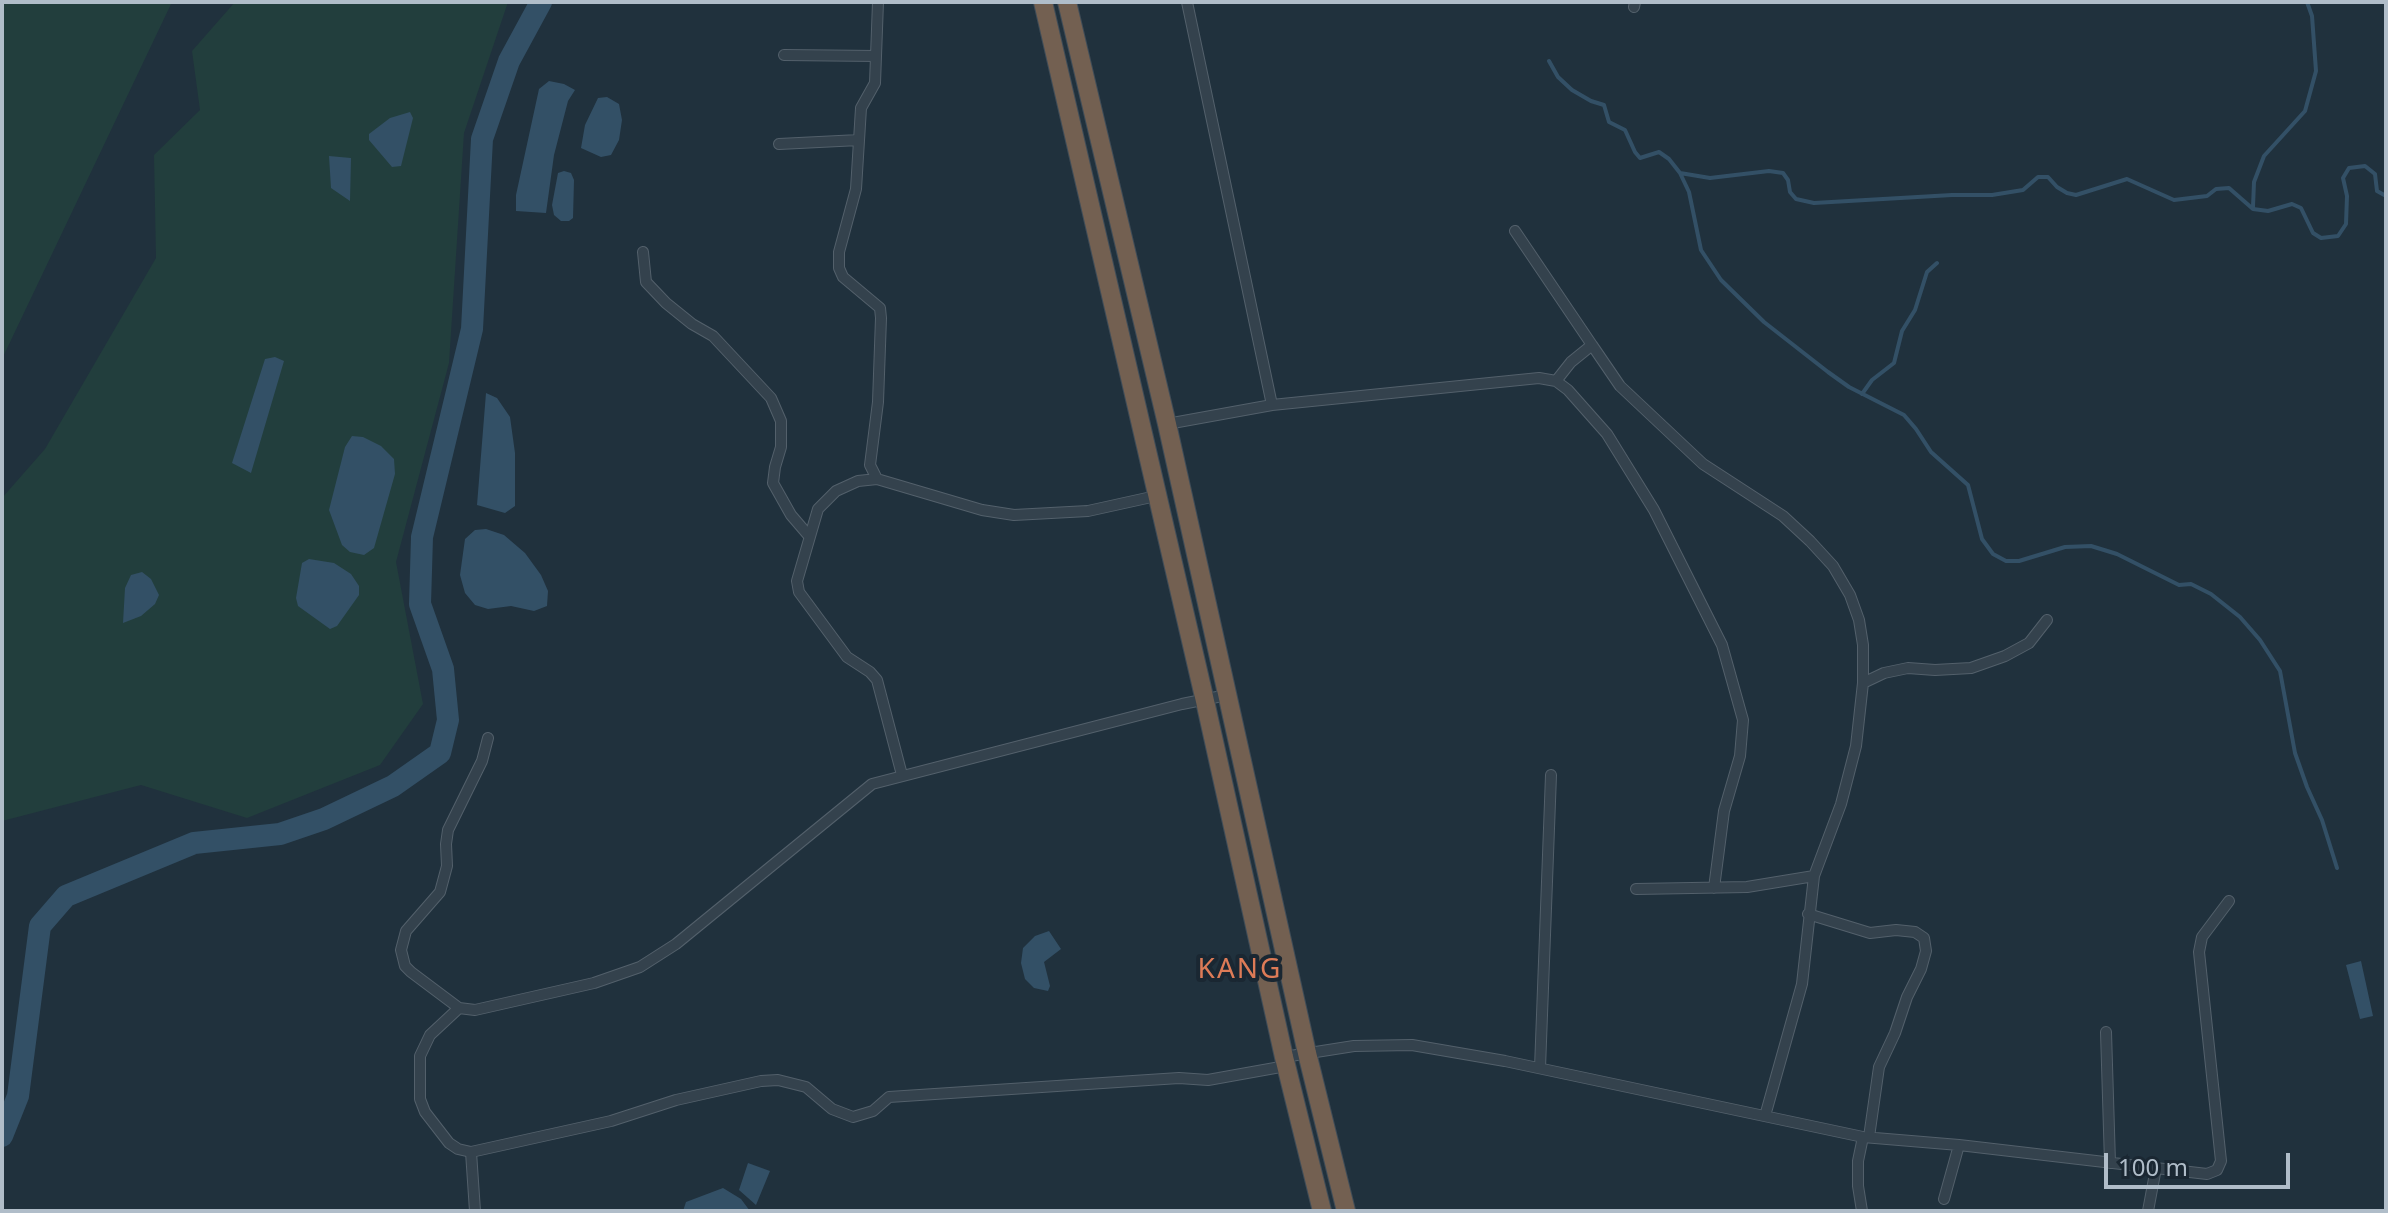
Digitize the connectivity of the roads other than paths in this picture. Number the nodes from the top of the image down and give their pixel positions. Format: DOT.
graph roads {
  1 [pos="878,2"];
  2 [pos="1043,2"];
  3 [pos="1067,2"];
  4 [pos="1187,2"];
  5 [pos="784,55"];
  6 [pos="876,56"];
  7 [pos="1091,102"];
  8 [pos="1067,106"];
  9 [pos="859,140"];
  10 [pos="779,144"];
  11 [pos="1515,231"];
  12 [pos="643,252"];
  13 [pos="1592,345"];
  14 [pos="1556,381"];
  15 [pos="1272,405"];
  16 [pos="1167,424"];
  17 [pos="877,479"];
  18 [pos="1156,496"];
  19 [pos="809,536"];
  20 [pos="2047,620"];
  21 [pos="1863,683"];
  22 [pos="1227,695"];
  23 [pos="1205,701"];
  24 [pos="488,738"];
  25 [pos="902,775"];
  26 [pos="1551,775"];
  27 [pos="1814,876"];
  28 [pos="1714,888"];
  29 [pos="1636,889"];
  30 [pos="2229,901"];
  31 [pos="1808,914"];
  32 [pos="459,1008"];
  33 [pos="2106,1032"];
  34 [pos="1307,1053"];
  35 [pos="1285,1061"];
  36 [pos="1540,1068"];
  37 [pos="1765,1116"];
  38 [pos="1866,1137"];
  39 [pos="1959,1145"];
  40 [pos="471,1152"];
  41 [pos="2110,1163"];
  42 [pos="2156,1168"];
  43 [pos="1944,1199"];
  44 [pos="475,1211"];
  45 [pos="1322,1211"];
  46 [pos="1346,1211"];
  47 [pos="1862,1211"];
  48 [pos="2148,1211"];
  1 -- 6 [label="street"];
  2 -- 8 [label="highway"];
  3 -- 7 [label="highway"];
  4 -- 15 [label="street"];
  5 -- 6 [label="street"];
  6 -- 9 [label="street"];
  7 -- 8 [label="highway"];
  7 -- 16 [label="highway"];
  8 -- 18 [label="highway"];
  9 -- 10 [label="street"];
  9 -- 17 [label="street"];
  11 -- 13 [label="street"];
  12 -- 19 [label="street"];
  13 -- 14 [label="street"];
  13 -- 21 [label="street"];
  14 -- 15 [label="street"];
  14 -- 28 [label="street"];
  15 -- 16 [label="street"];
  16 -- 22 [label="highway"];
  17 -- 18 [label="street"];
  17 -- 19 [label="street"];
  18 -- 23 [label="highway"];
  19 -- 25 [label="street"];
  20 -- 21 [label="street"];
  21 -- 27 [label="street"];
  22 -- 23 [label="street"];
  22 -- 34 [label="highway"];
  23 -- 25 [label="street"];
  23 -- 35 [label="highway"];
  24 -- 32 [label="street"];
  25 -- 32 [label="street"];
  26 -- 36 [label="street"];
  27 -- 28 [label="street"];
  27 -- 31 [label="street"];
  28 -- 29 [label="street"];
  30 -- 42 [label="street"];
  31 -- 37 [label="street"];
  31 -- 38 [label="street"];
  32 -- 40 [label="street"];
  33 -- 41 [label="street"];
  34 -- 35 [label="street"];
  34 -- 36 [label="street"];
  34 -- 46 [label="highway"];
  35 -- 40 [label="street"];
  35 -- 45 [label="highway"];
  36 -- 37 [label="street"];
  37 -- 38 [label="street"];
  38 -- 39 [label="street"];
  38 -- 47 [label="street"];
  39 -- 41 [label="street"];
  39 -- 43 [label="street"];
  40 -- 44 [label="street"];
  41 -- 42 [label="street"];
  42 -- 48 [label="street"];
}
